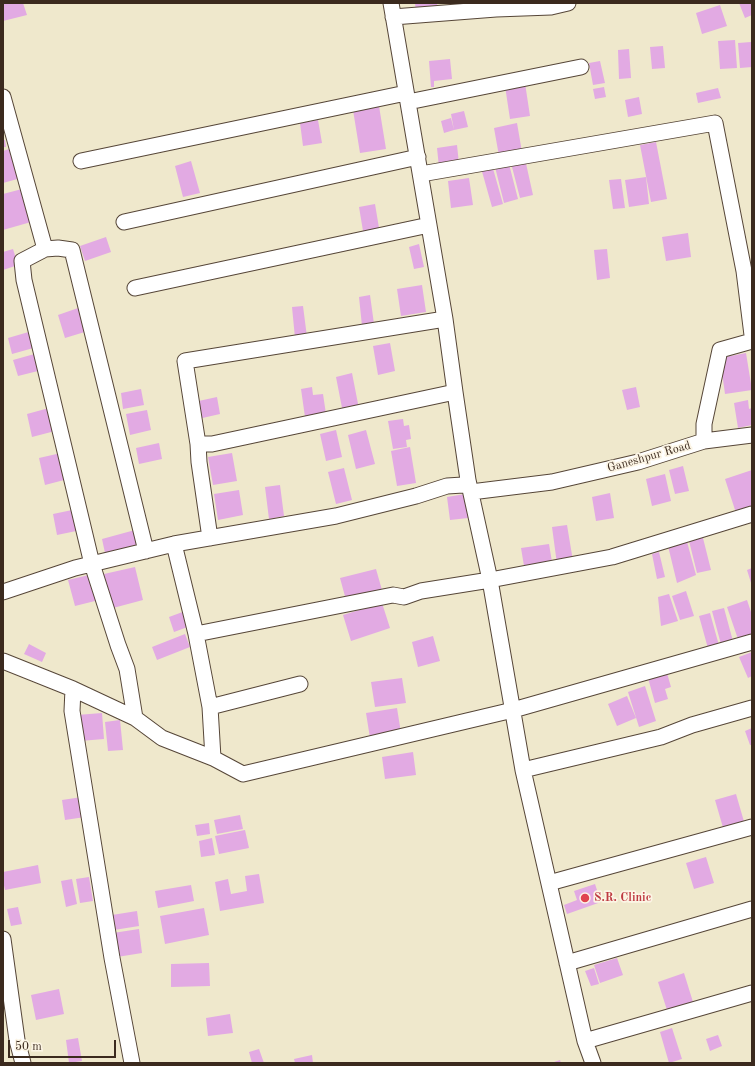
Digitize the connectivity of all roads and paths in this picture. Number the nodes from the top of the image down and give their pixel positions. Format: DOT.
graph roads {
  1 [pos="568,3"];
  2 [pos="392,10"];
  3 [pos="581,67"];
  4 [pos="3,96"];
  5 [pos="407,98"];
  6 [pos="418,157"];
  7 [pos="82,161"];
  8 [pos="421,174"];
  9 [pos="124,222"];
  10 [pos="429,225"];
  11 [pos="45,249"];
  12 [pos="135,288"];
  13 [pos="445,319"];
  14 [pos="752,335"];
  15 [pos="752,341"];
  16 [pos="455,392"];
  17 [pos="752,435"];
  18 [pos="704,441"];
  19 [pos="198,444"];
  20 [pos="470,486"];
  21 [pos="752,514"];
  22 [pos="210,538"];
  23 [pos="174,544"];
  24 [pos="146,551"];
  25 [pos="92,564"];
  26 [pos="490,580"];
  27 [pos="3,592"];
  28 [pos="196,634"];
  29 [pos="752,642"];
  30 [pos="3,661"];
  31 [pos="300,684"];
  32 [pos="73,689"];
  33 [pos="210,707"];
  34 [pos="752,708"];
  35 [pos="513,710"];
  36 [pos="135,718"];
  37 [pos="213,758"];
  38 [pos="524,770"];
  39 [pos="752,827"];
  40 [pos="549,882"];
  41 [pos="752,909"];
  42 [pos="3,939"];
  43 [pos="568,963"];
  44 [pos="752,993"];
  45 [pos="585,1041"];
  46 [pos="23,1063"];
  47 [pos="132,1063"];
  48 [pos="593,1063"];
  1 -- 2 [label="street"];
  2 -- 5 [label="street"];
  3 -- 5 [label="street"];
  4 -- 11 [label="street"];
  5 -- 6 [label="street"];
  5 -- 7 [label="street"];
  6 -- 8 [label="street"];
  6 -- 9 [label="street"];
  8 -- 10 [label="street"];
  8 -- 14 [label="street"];
  10 -- 12 [label="street"];
  10 -- 13 [label="street"];
  11 -- 24 [label="street"];
  11 -- 25 [label="street"];
  13 -- 16 [label="street"];
  13 -- 19 [label="street"];
  15 -- 18 [label="street, Ganeshpur Road"];
  16 -- 19 [label="street"];
  16 -- 20 [label="street"];
  17 -- 18 [label="street"];
  18 -- 20 [label="street, Ganeshpur Road"];
  19 -- 22 [label="street"];
  20 -- 22 [label="street, Ganeshpur Road"];
  20 -- 26 [label="street"];
  21 -- 26 [label="street"];
  22 -- 23 [label="street, Ganeshpur Road"];
  23 -- 24 [label="street, Ganeshpur Road"];
  23 -- 28 [label="street"];
  24 -- 25 [label="street, Ganeshpur Road"];
  25 -- 27 [label="street, Ganeshpur Road"];
  25 -- 36 [label="street"];
  26 -- 28 [label="street"];
  26 -- 35 [label="street"];
  28 -- 33 [label="street"];
  29 -- 35 [label="street"];
  30 -- 32 [label="street"];
  31 -- 33 [label="street"];
  32 -- 36 [label="street"];
  32 -- 47 [label="street"];
  33 -- 37 [label="street"];
  34 -- 38 [label="street"];
  35 -- 37 [label="street"];
  35 -- 38 [label="street"];
  36 -- 37 [label="street"];
  38 -- 40 [label="street"];
  39 -- 40 [label="street"];
  40 -- 43 [label="street"];
  41 -- 43 [label="street"];
  42 -- 46 [label="street"];
  43 -- 45 [label="street"];
  44 -- 45 [label="street"];
  45 -- 48 [label="street"];
}
